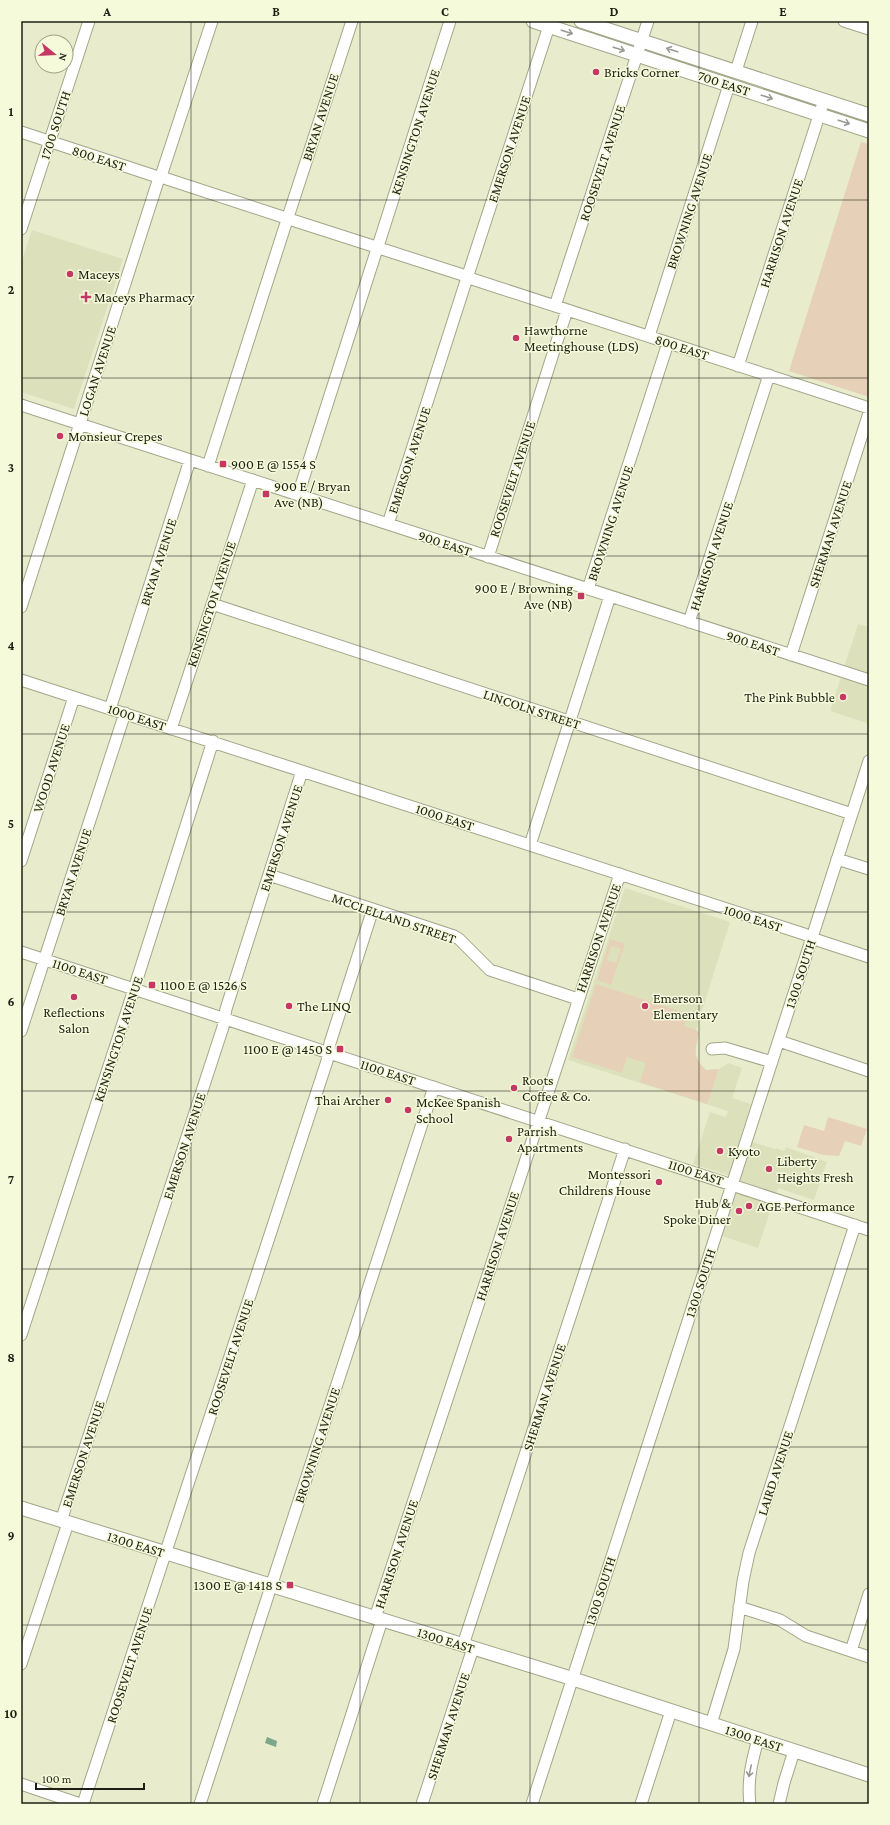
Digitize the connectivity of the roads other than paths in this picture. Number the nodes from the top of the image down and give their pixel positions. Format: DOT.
graph roads {
  1 [pos="89,21"];
  2 [pos="212,21"];
  3 [pos="352,21"];
  4 [pos="451,21"];
  5 [pos="533,21"];
  6 [pos="581,21"];
  7 [pos="648,21"];
  8 [pos="752,21"];
  9 [pos="844,21"];
  10 [pos="549,26"];
  11 [pos="869,29"];
  12 [pos="642,41"];
  13 [pos="637,55"];
  14 [pos="736,71"];
  15 [pos="730,85"];
  16 [pos="824,100"];
  17 [pos="820,114"];
  18 [pos="869,115"];
  19 [pos="869,131"];
  20 [pos="21,132"];
  21 [pos="50,142"];
  22 [pos="160,177"];
  23 [pos="287,218"];
  24 [pos="21,229"];
  25 [pos="377,247"];
  26 [pos="468,277"];
  27 [pos="555,306"];
  28 [pos="567,310"];
  29 [pos="649,336"];
  30 [pos="668,343"];
  31 [pos="738,366"];
  32 [pos="769,375"];
  33 [pos="21,405"];
  34 [pos="869,408"];
  35 [pos="869,413"];
  36 [pos="80,424"];
  37 [pos="190,460"];
  38 [pos="208,466"];
  39 [pos="253,480"];
  40 [pos="298,495"];
  41 [pos="388,524"];
  42 [pos="488,557"];
  43 [pos="588,589"];
  44 [pos="610,596"];
  45 [pos="212,604"];
  46 [pos="21,607"];
  47 [pos="690,622"];
  48 [pos="791,655"];
  49 [pos="21,680"];
  50 [pos="869,680"];
  51 [pos="74,697"];
  52 [pos="110,709"];
  53 [pos="125,714"];
  54 [pos="570,721"];
  55 [pos="171,728"];
  56 [pos="213,741"];
  57 [pos="869,761"];
  58 [pos="302,771"];
  59 [pos="865,789"];
  60 [pos="852,814"];
  61 [pos="530,845"];
  62 [pos="838,859"];
  63 [pos="21,861"];
  64 [pos="869,869"];
  65 [pos="620,874"];
  66 [pos="269,875"];
  67 [pos="373,909"];
  68 [pos="812,938"];
  69 [pos="21,952"];
  70 [pos="869,957"];
  71 [pos="44,959"];
  72 [pos="134,988"];
  73 [pos="578,999"];
  74 [pos="224,1018"];
  75 [pos="21,1031"];
  76 [pos="778,1042"];
  77 [pos="712,1049"];
  78 [pos="328,1052"];
  79 [pos="772,1062"];
  80 [pos="869,1071"];
  81 [pos="434,1087"];
  82 [pos="538,1120"];
  83 [pos="625,1149"];
  84 [pos="732,1184"];
  85 [pos="855,1225"];
  86 [pos="869,1230"];
  87 [pos="21,1335"];
  88 [pos="21,1508"];
  89 [pos="64,1522"];
  90 [pos="165,1554"];
  91 [pos="272,1586"];
  92 [pos="869,1594"];
  93 [pos="739,1607"];
  94 [pos="379,1619"];
  95 [pos="468,1647"];
  96 [pos="851,1651"];
  97 [pos="869,1657"];
  98 [pos="21,1664"];
  99 [pos="572,1679"];
  100 [pos="671,1711"];
  101 [pos="712,1724"];
  102 [pos="758,1739"];
  103 [pos="794,1751"];
  104 [pos="869,1775"];
  105 [pos="21,1784"];
  106 [pos="82,1804"];
  107 [pos="200,1804"];
  108 [pos="323,1804"];
  109 [pos="422,1804"];
  110 [pos="532,1804"];
  111 [pos="641,1804"];
  112 [pos="750,1804"];
  113 [pos="779,1804"];
  1 -- 21 [label="street, 1700 SOUTH"];
  2 -- 22 [label="street, LOGAN AVENUE"];
  3 -- 23 [label="street, BRYAN AVENUE"];
  4 -- 25 [label="street, KENSINGTON AVENUE"];
  5 -- 10 [label="main road, 700 EAST"];
  6 -- 12 [label="main road, 700 EAST"];
  7 -- 12 [label="street, ROOSEVELT AVENUE"];
  8 -- 14 [label="street"];
  9 -- 11 [label="street"];
  10 -- 13 [label="main road, 700 EAST, one-way"];
  10 -- 26 [label="street, EMERSON AVENUE"];
  12 -- 13 [label="street, ROOSEVELT AVENUE"];
  14 -- 12 [label="main road, 700 EAST, one-way"];
  13 -- 15 [label="main road, 700 EAST"];
  13 -- 27 [label="street, ROOSEVELT AVENUE"];
  14 -- 16 [label="main road, 700 EAST"];
  15 -- 17 [label="main road, 700 EAST, one-way"];
  15 -- 29 [label="street, BROWNING AVENUE"];
  16 -- 17 [label="street, HARRISON AVENUE"];
  16 -- 18 [label="main road, 700 EAST"];
  17 -- 19 [label="main road, 700 EAST, one-way"];
  17 -- 31 [label="street, HARRISON AVENUE"];
  20 -- 21 [label="street, 800 EAST"];
  21 -- 22 [label="street, 800 EAST"];
  21 -- 24 [label="street, 1700 SOUTH"];
  22 -- 23 [label="street, 800 EAST"];
  22 -- 36 [label="street, LOGAN AVENUE"];
  23 -- 25 [label="street, 800 EAST"];
  23 -- 38 [label="street, BRYAN AVENUE"];
  25 -- 26 [label="street, 800 EAST"];
  25 -- 40 [label="street, KENSINGTON AVENUE"];
  26 -- 27 [label="street, 800 EAST"];
  26 -- 41 [label="street, EMERSON AVENUE"];
  27 -- 28 [label="street, 800 EAST"];
  28 -- 29 [label="street, 800 EAST"];
  28 -- 42 [label="street, ROOSEVELT AVENUE"];
  29 -- 30 [label="street, 800 EAST"];
  30 -- 31 [label="street, 800 EAST"];
  30 -- 43 [label="street, BROWNING AVENUE"];
  31 -- 32 [label="street, 800 EAST"];
  32 -- 34 [label="street, 800 EAST"];
  32 -- 47 [label="street, HARRISON AVENUE"];
  33 -- 36 [label="street, 900 EAST"];
  35 -- 48 [label="street, SHERMAN AVENUE"];
  36 -- 37 [label="street, 900 EAST"];
  36 -- 46 [label="street, LOGAN AVENUE"];
  37 -- 38 [label="street, 900 EAST"];
  37 -- 52 [label="street, BRYAN AVENUE"];
  38 -- 39 [label="street, 900 EAST"];
  39 -- 40 [label="street, 900 EAST"];
  39 -- 45 [label="street, KENSINGTON AVENUE"];
  40 -- 41 [label="street, 900 EAST"];
  41 -- 42 [label="street, 900 EAST"];
  42 -- 43 [label="street, 900 EAST"];
  43 -- 44 [label="street, 900 EAST"];
  44 -- 47 [label="street, 900 EAST"];
  44 -- 54 [label="street, BROWNING AVENUE"];
  45 -- 54 [label="street, LINCOLN STREET"];
  45 -- 55 [label="street, KENSINGTON AVENUE"];
  47 -- 48 [label="street, 900 EAST"];
  48 -- 50 [label="street, 900 EAST"];
  49 -- 51 [label="street, 1000 EAST"];
  51 -- 52 [label="street, 1000 EAST"];
  51 -- 63 [label="street, WOOD AVENUE"];
  52 -- 53 [label="street, 1000 EAST"];
  53 -- 55 [label="street, 1000 EAST"];
  53 -- 71 [label="street, BRYAN AVENUE"];
  54 -- 60 [label="street, LINCOLN STREET"];
  54 -- 61 [label="street, BROWNING AVENUE"];
  55 -- 56 [label="street, 1000 EAST"];
  56 -- 58 [label="street, 1000 EAST"];
  56 -- 72 [label="street, KENSINGTON AVENUE"];
  57 -- 59 [label="street, 1300 SOUTH"];
  58 -- 61 [label="street, 1000 EAST"];
  58 -- 66 [label="street, EMERSON AVENUE"];
  59 -- 60 [label="street, 1300 SOUTH"];
  60 -- 62 [label="street, 1300 SOUTH"];
  61 -- 65 [label="street, 1000 EAST"];
  62 -- 64 [label="street"];
  62 -- 68 [label="street, 1300 SOUTH"];
  65 -- 68 [label="street, 1000 EAST"];
  65 -- 73 [label="street, HARRISON AVENUE"];
  66 -- 67 [label="street, MCCLELLAND STREET"];
  66 -- 74 [label="street, EMERSON AVENUE"];
  67 -- 73 [label="street, MCCLELLAND STREET"];
  67 -- 78 [label="street, ROOSEVELT AVENUE"];
  68 -- 70 [label="street, 1000 EAST"];
  68 -- 76 [label="street, 1300 SOUTH"];
  69 -- 71 [label="street, 1100 EAST"];
  71 -- 72 [label="street, 1100 EAST"];
  71 -- 75 [label="street, BRYAN AVENUE"];
  72 -- 74 [label="street, 1100 EAST"];
  72 -- 87 [label="street, KENSINGTON AVENUE"];
  73 -- 82 [label="street, HARRISON AVENUE"];
  74 -- 78 [label="street, 1100 EAST"];
  74 -- 89 [label="street, EMERSON AVENUE"];
  76 -- 79 [label="street, 1300 SOUTH"];
  76 -- 80 [label="street"];
  77 -- 79 [label="street"];
  78 -- 81 [label="street, 1100 EAST"];
  78 -- 90 [label="street, ROOSEVELT AVENUE"];
  79 -- 84 [label="street, 1300 SOUTH"];
  81 -- 82 [label="street, 1100 EAST"];
  81 -- 91 [label="street, BROWNING AVENUE"];
  82 -- 83 [label="street, 1100 EAST"];
  82 -- 94 [label="street, HARRISON AVENUE"];
  83 -- 84 [label="street, 1100 EAST"];
  83 -- 95 [label="street, SHERMAN AVENUE"];
  84 -- 85 [label="street, 1100 EAST"];
  84 -- 99 [label="street, 1300 SOUTH"];
  85 -- 86 [label="street, 1100 EAST"];
  85 -- 93 [label="street, LAIRD AVENUE"];
  88 -- 89 [label="main road, 1300 EAST"];
  89 -- 90 [label="main road, 1300 EAST"];
  89 -- 98 [label="street, EMERSON AVENUE"];
  90 -- 91 [label="main road, 1300 EAST"];
  90 -- 106 [label="street, ROOSEVELT AVENUE"];
  91 -- 94 [label="main road, 1300 EAST"];
  91 -- 107 [label="street, BROWNING AVENUE"];
  92 -- 96 [label="street"];
  93 -- 96 [label="street"];
  93 -- 101 [label="street, LAIRD AVENUE"];
  94 -- 95 [label="main road, 1300 EAST"];
  94 -- 108 [label="street, HARRISON AVENUE"];
  95 -- 99 [label="main road, 1300 EAST"];
  95 -- 109 [label="street, SHERMAN AVENUE"];
  96 -- 97 [label="street"];
  99 -- 100 [label="main road, 1300 EAST"];
  99 -- 110 [label="street, 1300 SOUTH"];
  100 -- 101 [label="main road, 1300 EAST"];
  100 -- 111 [label="street"];
  101 -- 102 [label="main road, 1300 EAST"];
  102 -- 103 [label="main road, 1300 EAST"];
  102 -- 112 [label="street, one-way"];
  103 -- 104 [label="main road, 1300 EAST"];
  103 -- 113 [label="street"];
  105 -- 106 [label="street"];
}
